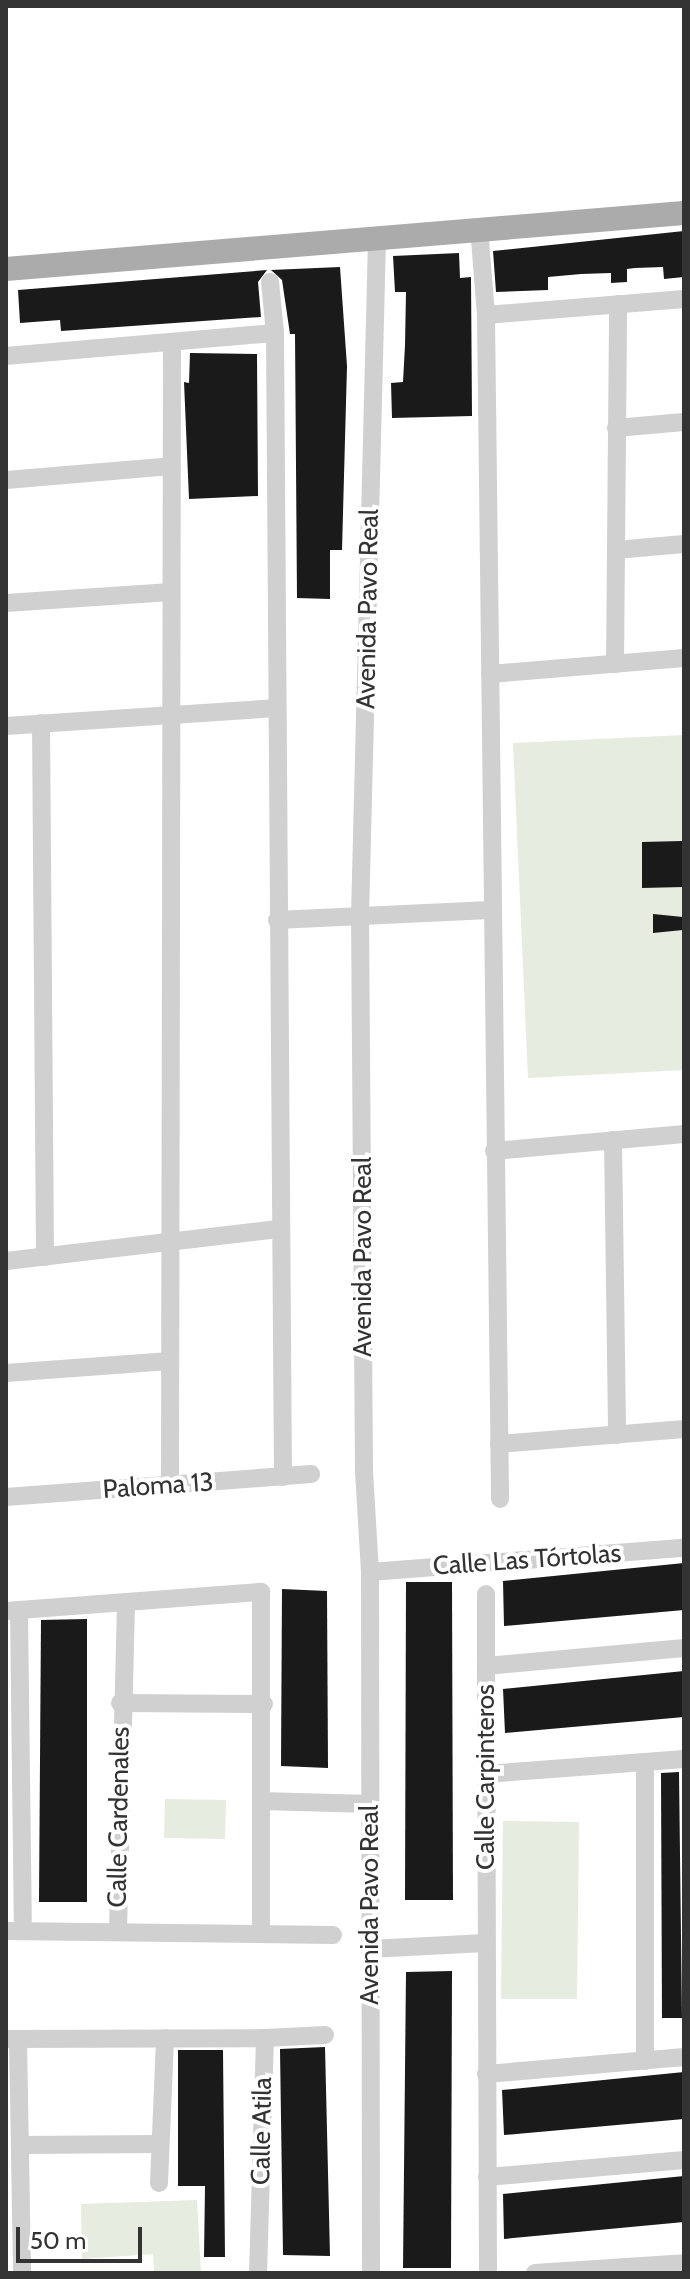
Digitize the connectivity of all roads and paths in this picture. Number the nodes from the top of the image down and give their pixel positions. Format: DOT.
graph roads {
  1 [pos="684,213"];
  2 [pos="480,240"];
  3 [pos="377,242"];
  4 [pos="6,269"];
  5 [pos="270,282"];
  6 [pos="684,299"];
  7 [pos="618,304"];
  8 [pos="486,315"];
  9 [pos="275,333"];
  10 [pos="172,344"];
  11 [pos="6,356"];
  12 [pos="684,422"];
  13 [pos="616,428"];
  14 [pos="171,466"];
  15 [pos="6,480"];
  16 [pos="684,544"];
  17 [pos="616,550"];
  18 [pos="171,592"];
  19 [pos="6,603"];
  20 [pos="684,658"];
  21 [pos="615,664"];
  22 [pos="490,674"];
  23 [pos="275,708"];
  24 [pos="170,713"];
  25 [pos="41,723"];
  26 [pos="6,726"];
  27 [pos="490,910"];
  28 [pos="360,916"];
  29 [pos="277,920"];
  30 [pos="684,1134"];
  31 [pos="613,1140"];
  32 [pos="494,1151"];
  33 [pos="280,1229"];
  34 [pos="170,1243"];
  35 [pos="45,1257"];
  36 [pos="6,1261"];
  37 [pos="170,1361"];
  38 [pos="6,1373"];
  39 [pos="684,1429"];
  40 [pos="617,1435"];
  41 [pos="499,1444"];
  42 [pos="311,1474"];
  43 [pos="283,1477"];
  44 [pos="170,1485"];
  45 [pos="6,1497"];
  46 [pos="500,1499"];
  47 [pos="684,1548"];
  48 [pos="370,1572"];
  49 [pos="486,1594"];
  50 [pos="126,1602"];
  51 [pos="13,1611"];
  52 [pos="684,1648"];
  53 [pos="486,1666"];
  54 [pos="120,1703"];
  55 [pos="264,1704"];
  56 [pos="684,1759"];
  57 [pos="645,1762"];
  58 [pos="486,1774"];
  59 [pos="261,1801"];
  60 [pos="370,1804"];
  61 [pos="14,1931"];
  62 [pos="118,1931"];
  63 [pos="261,1931"];
  64 [pos="333,1935"];
  65 [pos="485,1943"];
  66 [pos="370,1949"];
  67 [pos="325,2035"];
  68 [pos="165,2038"];
  69 [pos="265,2038"];
  70 [pos="12,2039"];
  71 [pos="684,2057"];
  72 [pos="645,2061"];
  73 [pos="486,2074"];
  74 [pos="160,2144"];
  75 [pos="20,2145"];
  76 [pos="684,2160"];
  77 [pos="487,2177"];
  78 [pos="159,2183"];
  79 [pos="684,2263"];
  80 [pos="22,2273"];
  81 [pos="258,2273"];
  82 [pos="371,2273"];
  83 [pos="488,2273"];
  84 [pos="535,2273"];
  1 -- 3 [label="main road"];
  2 -- 8 [label="street"];
  3 -- 4 [label="main road"];
  3 -- 28 [label="street, Avenida Pavo Real"];
  5 -- 9 [label="street"];
  6 -- 7 [label="street"];
  7 -- 8 [label="street"];
  7 -- 13 [label="street"];
  8 -- 22 [label="street"];
  9 -- 10 [label="street"];
  9 -- 23 [label="street"];
  10 -- 11 [label="street"];
  10 -- 14 [label="street"];
  12 -- 13 [label="street"];
  13 -- 17 [label="street"];
  14 -- 15 [label="street"];
  14 -- 18 [label="street"];
  16 -- 17 [label="street"];
  17 -- 21 [label="street"];
  18 -- 19 [label="street"];
  18 -- 24 [label="street"];
  20 -- 21 [label="street"];
  21 -- 22 [label="street"];
  22 -- 27 [label="street"];
  23 -- 24 [label="street"];
  23 -- 29 [label="street"];
  24 -- 25 [label="street"];
  24 -- 34 [label="street"];
  25 -- 26 [label="street"];
  25 -- 35 [label="street"];
  27 -- 28 [label="street"];
  27 -- 32 [label="street"];
  28 -- 29 [label="street"];
  28 -- 48 [label="street, Avenida Pavo Real"];
  29 -- 33 [label="street"];
  30 -- 31 [label="street"];
  31 -- 32 [label="street"];
  31 -- 40 [label="street"];
  32 -- 41 [label="street"];
  33 -- 34 [label="street"];
  33 -- 43 [label="street"];
  34 -- 35 [label="street"];
  34 -- 37 [label="street"];
  35 -- 36 [label="street"];
  37 -- 38 [label="street"];
  37 -- 44 [label="street"];
  39 -- 40 [label="street"];
  40 -- 41 [label="street"];
  41 -- 46 [label="street"];
  42 -- 43 [label="street, Paloma 13"];
  43 -- 44 [label="street, Paloma 13"];
  44 -- 45 [label="street, Paloma 13"];
  47 -- 48 [label="street, Calle Las Tórtolas"];
  48 -- 60 [label="street, Avenida Pavo Real"];
  49 -- 53 [label="street"];
  50 -- 51 [label="street, Calle Cardenales"];
  50 -- 54 [label="street, Calle Cardenales"];
  50 -- 55 [label="street, Calle Cardenales"];
  51 -- 61 [label="street, Calle Cardenales"];
  52 -- 53 [label="street, Calle Carpinteros"];
  53 -- 58 [label="street, Calle Carpinteros"];
  54 -- 55 [label="street, Calle Cardenales"];
  54 -- 62 [label="street, Calle Cardenales"];
  55 -- 59 [label="street, Calle Cardenales"];
  56 -- 57 [label="street"];
  57 -- 58 [label="street"];
  57 -- 72 [label="street"];
  58 -- 65 [label="street, Calle Carpinteros"];
  59 -- 60 [label="street"];
  59 -- 63 [label="street, Calle Cardenales"];
  60 -- 66 [label="street, Avenida Pavo Real"];
  61 -- 62 [label="street, Calle Cardenales"];
  62 -- 63 [label="street, Calle Cardenales"];
  63 -- 64 [label="street, Calle Cardenales"];
  65 -- 66 [label="street"];
  65 -- 73 [label="street, Calle Carpinteros"];
  66 -- 82 [label="street, Avenida Pavo Real"];
  67 -- 69 [label="street"];
  68 -- 69 [label="street"];
  68 -- 70 [label="street"];
  68 -- 74 [label="street"];
  69 -- 81 [label="street, Calle Atila"];
  70 -- 75 [label="street"];
  71 -- 72 [label="street"];
  72 -- 73 [label="street"];
  73 -- 77 [label="street, Calle Carpinteros"];
  74 -- 75 [label="street"];
  74 -- 78 [label="street"];
  75 -- 80 [label="street"];
  76 -- 77 [label="street"];
  77 -- 83 [label="street, Calle Carpinteros"];
  79 -- 84 [label="street"];
}
